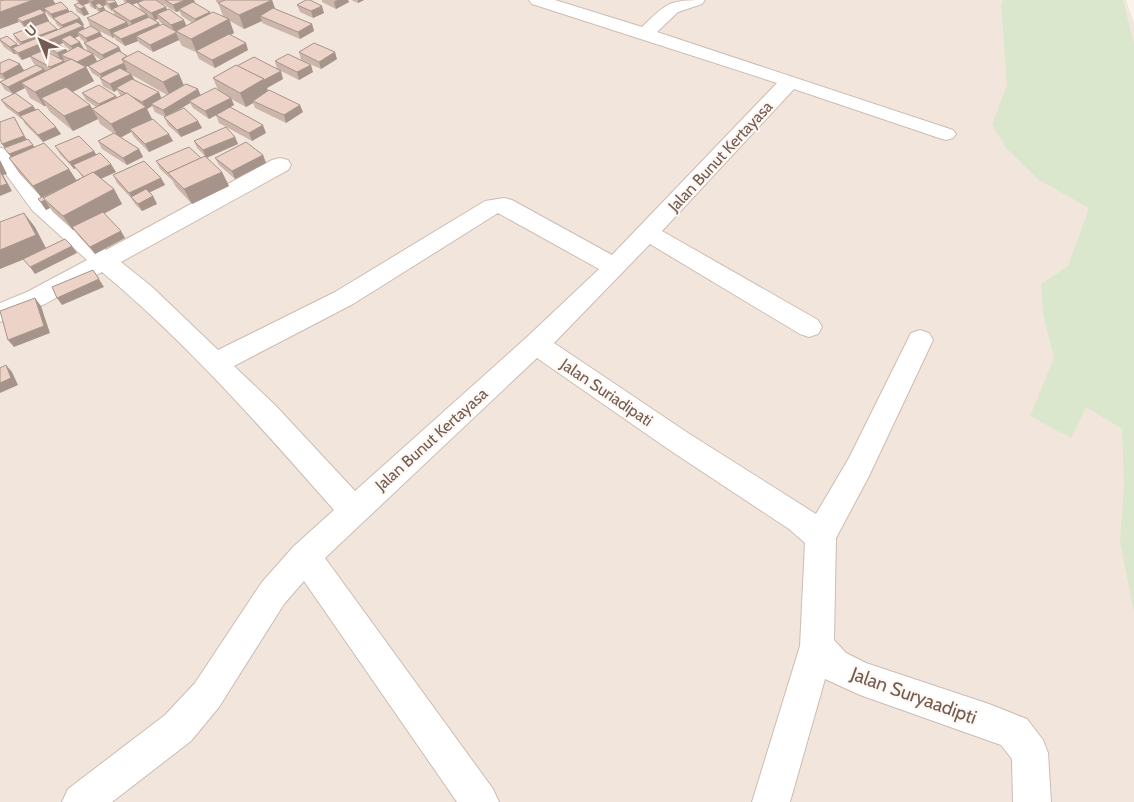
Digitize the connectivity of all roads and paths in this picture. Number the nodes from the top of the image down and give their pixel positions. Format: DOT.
graph roads {
  1 [pos="538,0"];
  2 [pos="696,0"];
  3 [pos="646,33"];
  4 [pos="790,81"];
  5 [pos="946,134"];
  6 [pos="2,154"];
  7 [pos="280,165"];
  8 [pos="648,233"];
  9 [pos="102,260"];
  10 [pos="614,267"];
  11 [pos="0,314"];
  12 [pos="809,326"];
  13 [pos="920,340"];
  14 [pos="536,344"];
  15 [pos="215,364"];
  16 [pos="353,510"];
  17 [pos="820,537"];
  18 [pos="304,556"];
  19 [pos="817,646"];
  20 [pos="81,802"];
  21 [pos="480,802"];
  22 [pos="771,802"];
  23 [pos="1032,802"];
  1 -- 3 [label="street"];
  2 -- 3 [label="street"];
  3 -- 4 [label="street"];
  4 -- 5 [label="street"];
  4 -- 8 [label="street, Jalan Bunut Kertayasa"];
  6 -- 9 [label="street"];
  7 -- 9 [label="street"];
  8 -- 10 [label="street, Jalan Bunut Kertayasa"];
  8 -- 12 [label="street"];
  9 -- 11 [label="street"];
  9 -- 15 [label="street"];
  10 -- 14 [label="street, Jalan Bunut Kertayasa"];
  10 -- 15 [label="street"];
  13 -- 17 [label="street"];
  14 -- 16 [label="street, Jalan Bunut Kertayasa"];
  14 -- 17 [label="street, Jalan Suriadipati"];
  15 -- 16 [label="street"];
  16 -- 18 [label="street, Jalan Bunut Kertayasa"];
  17 -- 19 [label="street"];
  18 -- 20 [label="street, Jalan Bunut Kertayasa"];
  18 -- 21 [label="street"];
  19 -- 22 [label="street"];
  19 -- 23 [label="street, Jalan Suryaadipti"];
}
